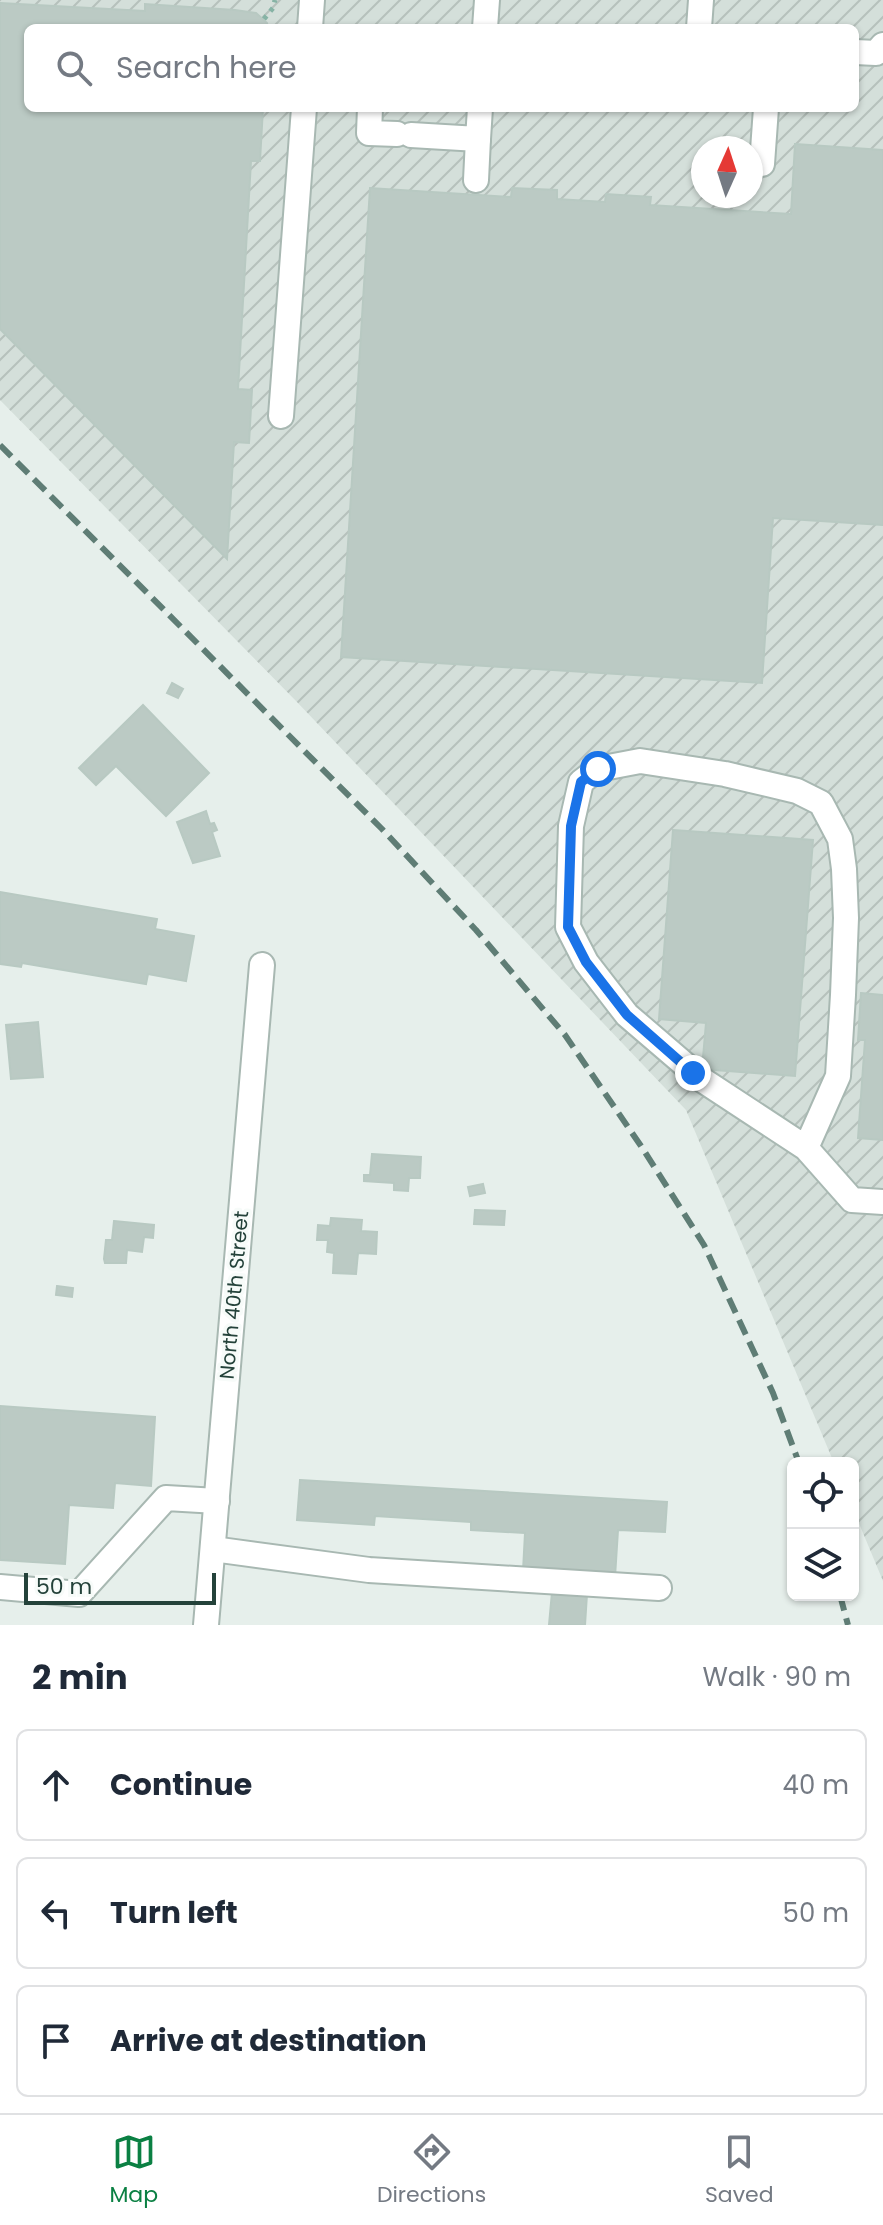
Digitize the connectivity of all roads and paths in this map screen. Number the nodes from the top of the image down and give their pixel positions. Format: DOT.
graph roads {
  1 [pos="275,0"];
  2 [pos="312,0"];
  3 [pos="487,0"];
  4 [pos="701,0"];
  5 [pos="264,19"];
  6 [pos="310,24"];
  7 [pos="485,24"];
  8 [pos="699,24"];
  9 [pos="883,45"];
  10 [pos="859,52"];
  11 [pos="304,112"];
  12 [pos="370,112"];
  13 [pos="480,112"];
  14 [pos="766,112"];
  15 [pos="478,139"];
  16 [pos="763,150"];
  17 [pos="476,180"];
  18 [pos="281,416"];
  19 [pos="262,965"];
  20 [pos="806,1148"];
  21 [pos="883,1202"];
  22 [pos="217,1501"];
  23 [pos="213,1549"];
  24 [pos="0,1587"];
  25 [pos="659,1588"];
  26 [pos="206,1625"];
  1 -- 5 [label="path"];
  2 -- 6 [label="street"];
  3 -- 7 [label="street"];
  4 -- 8 [label="street"];
  9 -- 10 [label="street"];
  11 -- 18 [label="street"];
  12 -- 15 [label="street"];
  13 -- 15 [label="street"];
  14 -- 16 [label="street"];
  15 -- 17 [label="street"];
  19 -- 22 [label="street, North 40th Street"];
  20 -- 20 [label="street"];
  20 -- 21 [label="street"];
  22 -- 23 [label="street, North 40th Street"];
  22 -- 24 [label="street"];
  23 -- 25 [label="street"];
  23 -- 26 [label="street, North 40th Street"];
}
